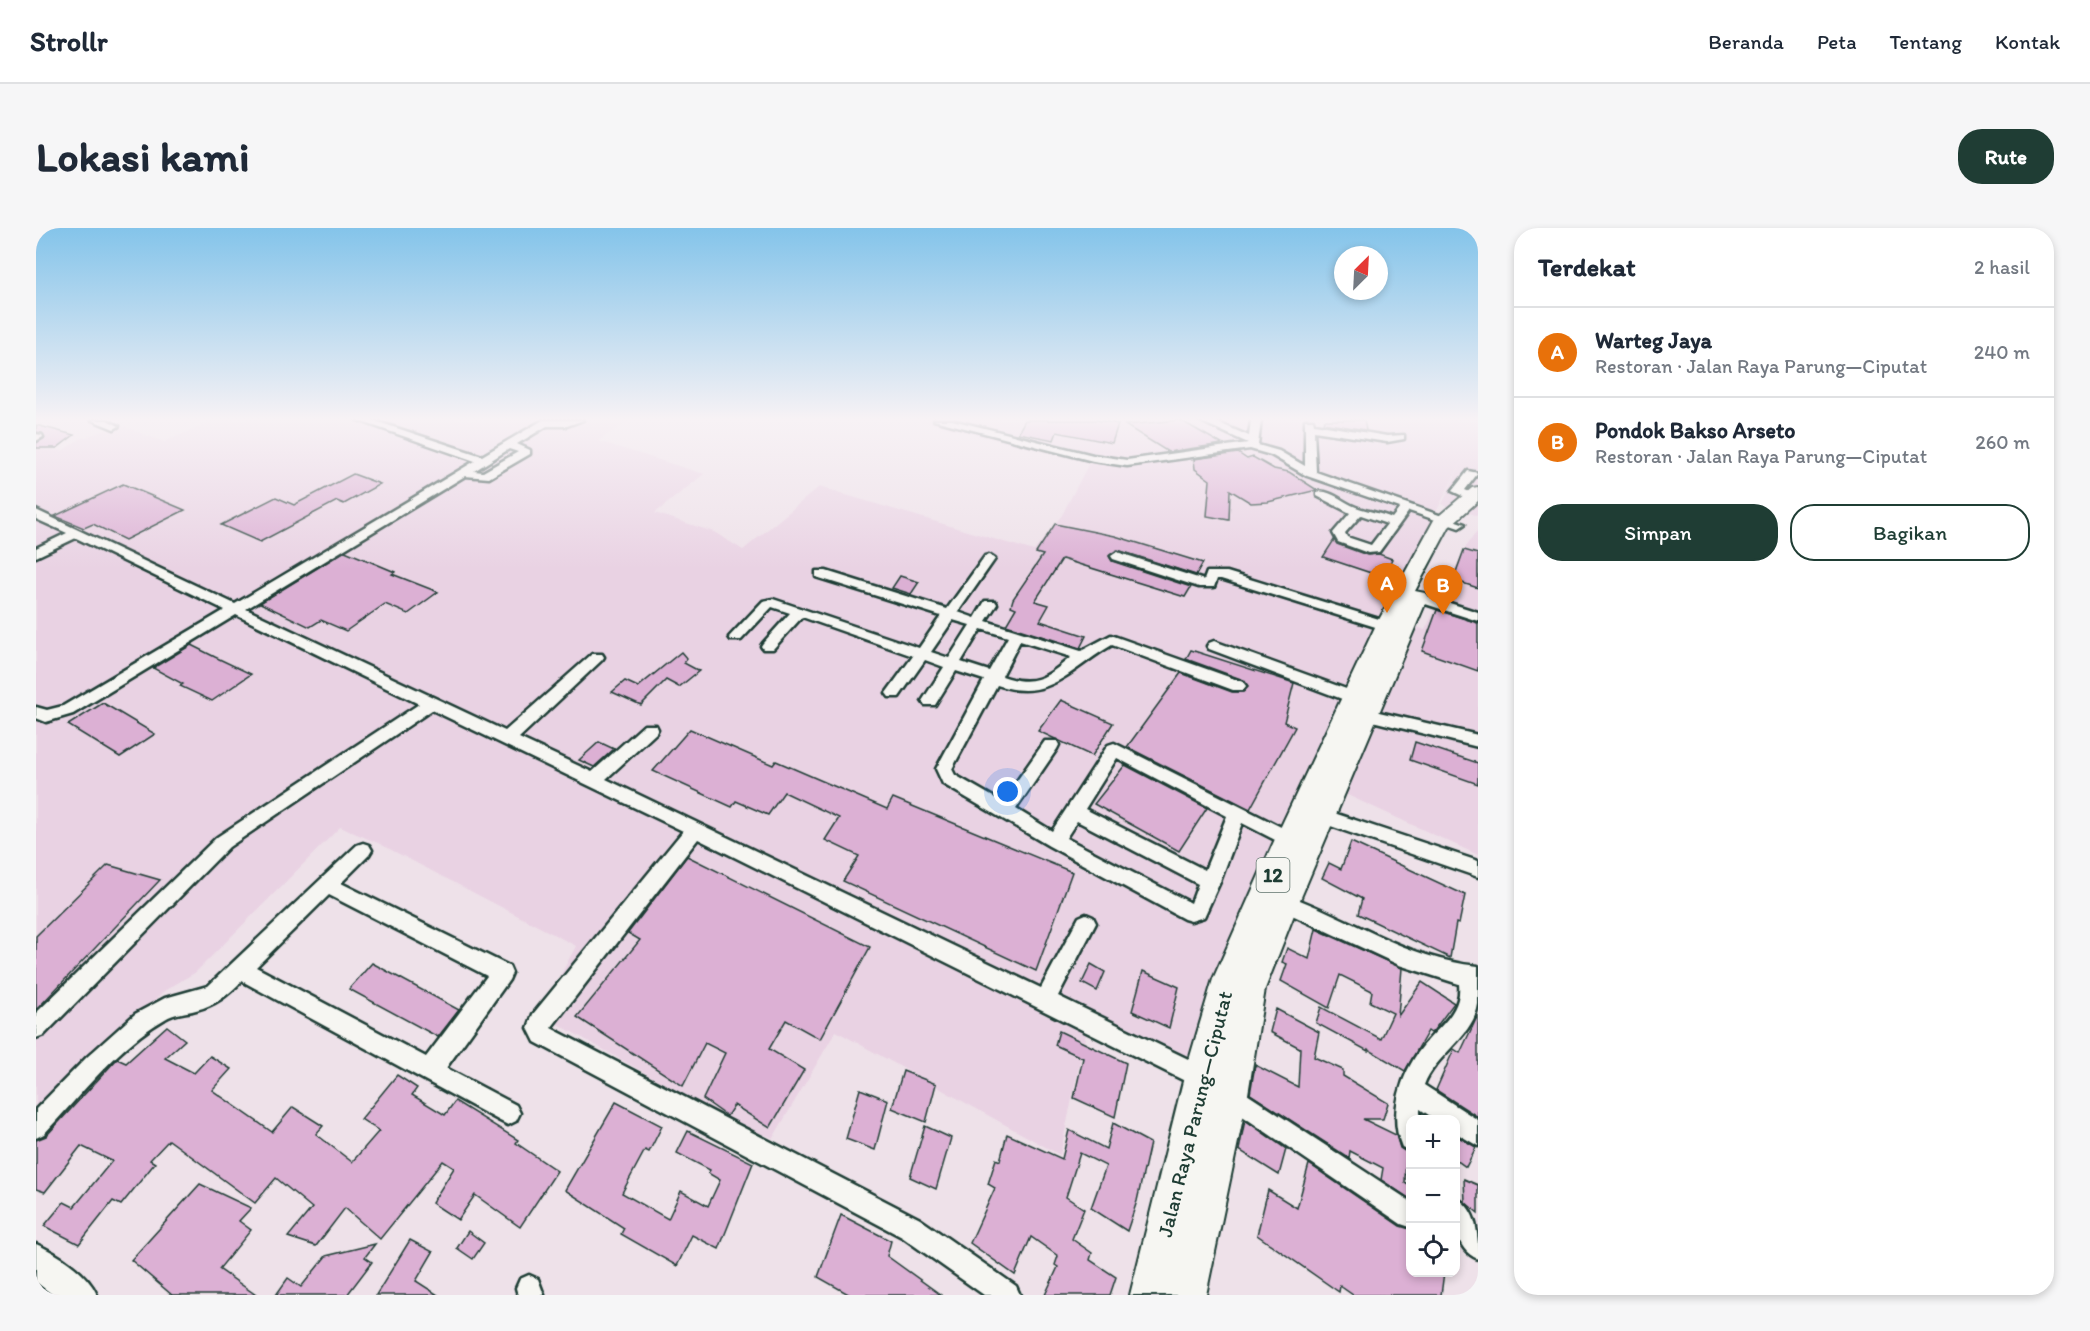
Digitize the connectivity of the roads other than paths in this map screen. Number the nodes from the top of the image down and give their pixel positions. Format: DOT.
graph roads {
  1 [pos="467,470"];
  2 [pos="496,470"];
  3 [pos="1304,470"];
  4 [pos="1311,470"];
  5 [pos="463,472"];
  6 [pos="1311,474"];
  7 [pos="1321,494"];
  8 [pos="1468,502"];
  9 [pos="1407,506"];
  10 [pos="1357,512"];
  11 [pos="36,514"];
  12 [pos="1395,523"];
  13 [pos="77,533"];
  14 [pos="36,554"];
  15 [pos="1117,556"];
  16 [pos="989,560"];
  17 [pos="821,574"];
  18 [pos="1418,597"];
  19 [pos="990,604"];
  20 [pos="232,610"];
  21 [pos="799,612"];
  22 [pos="950,613"];
  23 [pos="1478,617"];
  24 [pos="979,622"];
  25 [pos="1387,626"];
  26 [pos="1016,635"];
  27 [pos="736,637"];
  28 [pos="768,646"];
  29 [pos="1214,646"];
  30 [pos="920,655"];
  31 [pos="1082,656"];
  32 [pos="597,657"];
  33 [pos="952,666"];
  34 [pos="991,680"];
  35 [pos="1238,686"];
  36 [pos="894,693"];
  37 [pos="930,701"];
  38 [pos="430,704"];
  39 [pos="1361,706"];
  40 [pos="36,712"];
  41 [pos="650,729"];
  42 [pos="506,740"];
  43 [pos="1478,741"];
  44 [pos="1051,745"];
  45 [pos="593,781"];
  46 [pos="1005,811"];
  47 [pos="1074,811"];
  48 [pos="1237,813"];
  49 [pos="1322,816"];
  50 [pos="694,829"];
  51 [pos="1288,839"];
  52 [pos="1055,841"];
  53 [pos="363,850"];
  54 [pos="1478,869"];
  55 [pos="1211,882"];
  56 [pos="328,885"];
  57 [pos="1284,902"];
  58 [pos="1086,923"];
  59 [pos="240,969"];
  60 [pos="1474,976"];
  61 [pos="1045,1001"];
  62 [pos="36,1028"];
  63 [pos="430,1071"];
  64 [pos="1201,1077"];
  65 [pos="1412,1090"];
  66 [pos="1230,1094"];
  67 [pos="508,1113"];
  68 [pos="1408,1115"];
  69 [pos="36,1126"];
  70 [pos="1478,1134"];
  71 [pos="1406,1212"];
  72 [pos="1460,1219"];
  73 [pos="1460,1239"];
  74 [pos="1478,1246"];
  75 [pos="36,1261"];
  76 [pos="80,1295"];
  77 [pos="1007,1295"];
  78 [pos="1151,1295"];
  79 [pos="1185,1295"];
  1 -- 5 [label="street"];
  2 -- 5 [label="street"];
  3 -- 6 [label="street"];
  4 -- 6 [label="street"];
  5 -- 20 [label="street"];
  6 -- 9 [label="street"];
  7 -- 10 [label="street"];
  8 -- 9 [label="street"];
  8 -- 18 [label="highway, Jalan Raya Parung—Ciputat / 12"];
  8 -- 25 [label="highway, Jalan Raya Parung—Ciputat / 12"];
  9 -- 12 [label="street"];
  10 -- 12 [label="street"];
  10 -- 12 [label="street"];
  11 -- 13 [label="street"];
  13 -- 14 [label="street"];
  13 -- 20 [label="street"];
  15 -- 25 [label="street"];
  16 -- 22 [label="street"];
  17 -- 22 [label="street"];
  18 -- 23 [label="street"];
  18 -- 39 [label="highway, Jalan Raya Parung—Ciputat / 12"];
  19 -- 24 [label="street"];
  20 -- 38 [label="street"];
  20 -- 40 [label="street"];
  21 -- 27 [label="street"];
  21 -- 28 [label="street"];
  21 -- 30 [label="street"];
  22 -- 24 [label="street"];
  22 -- 30 [label="street"];
  24 -- 26 [label="street"];
  24 -- 33 [label="street"];
  25 -- 39 [label="highway, Jalan Raya Parung—Ciputat / 12"];
  26 -- 31 [label="street"];
  26 -- 34 [label="street"];
  29 -- 39 [label="street"];
  30 -- 33 [label="street"];
  30 -- 36 [label="street"];
  31 -- 34 [label="street"];
  31 -- 35 [label="street"];
  32 -- 42 [label="street"];
  33 -- 34 [label="street"];
  33 -- 37 [label="street"];
  34 -- 46 [label="street"];
  38 -- 42 [label="street"];
  38 -- 62 [label="street"];
  39 -- 43 [label="street"];
  39 -- 49 [label="highway, Jalan Raya Parung—Ciputat / 12"];
  39 -- 51 [label="highway, Jalan Raya Parung—Ciputat / 12"];
  41 -- 45 [label="street"];
  42 -- 45 [label="street"];
  44 -- 46 [label="street"];
  45 -- 50 [label="street"];
  46 -- 52 [label="street"];
  47 -- 48 [label="street"];
  47 -- 52 [label="street"];
  47 -- 55 [label="street"];
  48 -- 51 [label="street"];
  48 -- 55 [label="street"];
  49 -- 54 [label="street"];
  49 -- 57 [label="highway, Jalan Raya Parung—Ciputat / 12"];
  50 -- 61 [label="street"];
  50 -- 77 [label="street"];
  51 -- 64 [label="highway, Jalan Raya Parung—Ciputat / 12"];
  52 -- 55 [label="street"];
  53 -- 56 [label="street"];
  56 -- 59 [label="street"];
  56 -- 63 [label="street"];
  57 -- 60 [label="street"];
  57 -- 66 [label="highway, Jalan Raya Parung—Ciputat / 12"];
  58 -- 61 [label="street"];
  59 -- 63 [label="street"];
  59 -- 69 [label="street"];
  60 -- 65 [label="street"];
  61 -- 64 [label="street"];
  63 -- 67 [label="street"];
  64 -- 66 [label="street"];
  64 -- 78 [label="highway, Jalan Raya Parung—Ciputat / 12"];
  65 -- 68 [label="street"];
  65 -- 70 [label="street"];
  66 -- 71 [label="street"];
  66 -- 79 [label="highway, Jalan Raya Parung—Ciputat / 12"];
  72 -- 74 [label="street"];
  73 -- 74 [label="street"];
  75 -- 76 [label="main road"];
}
